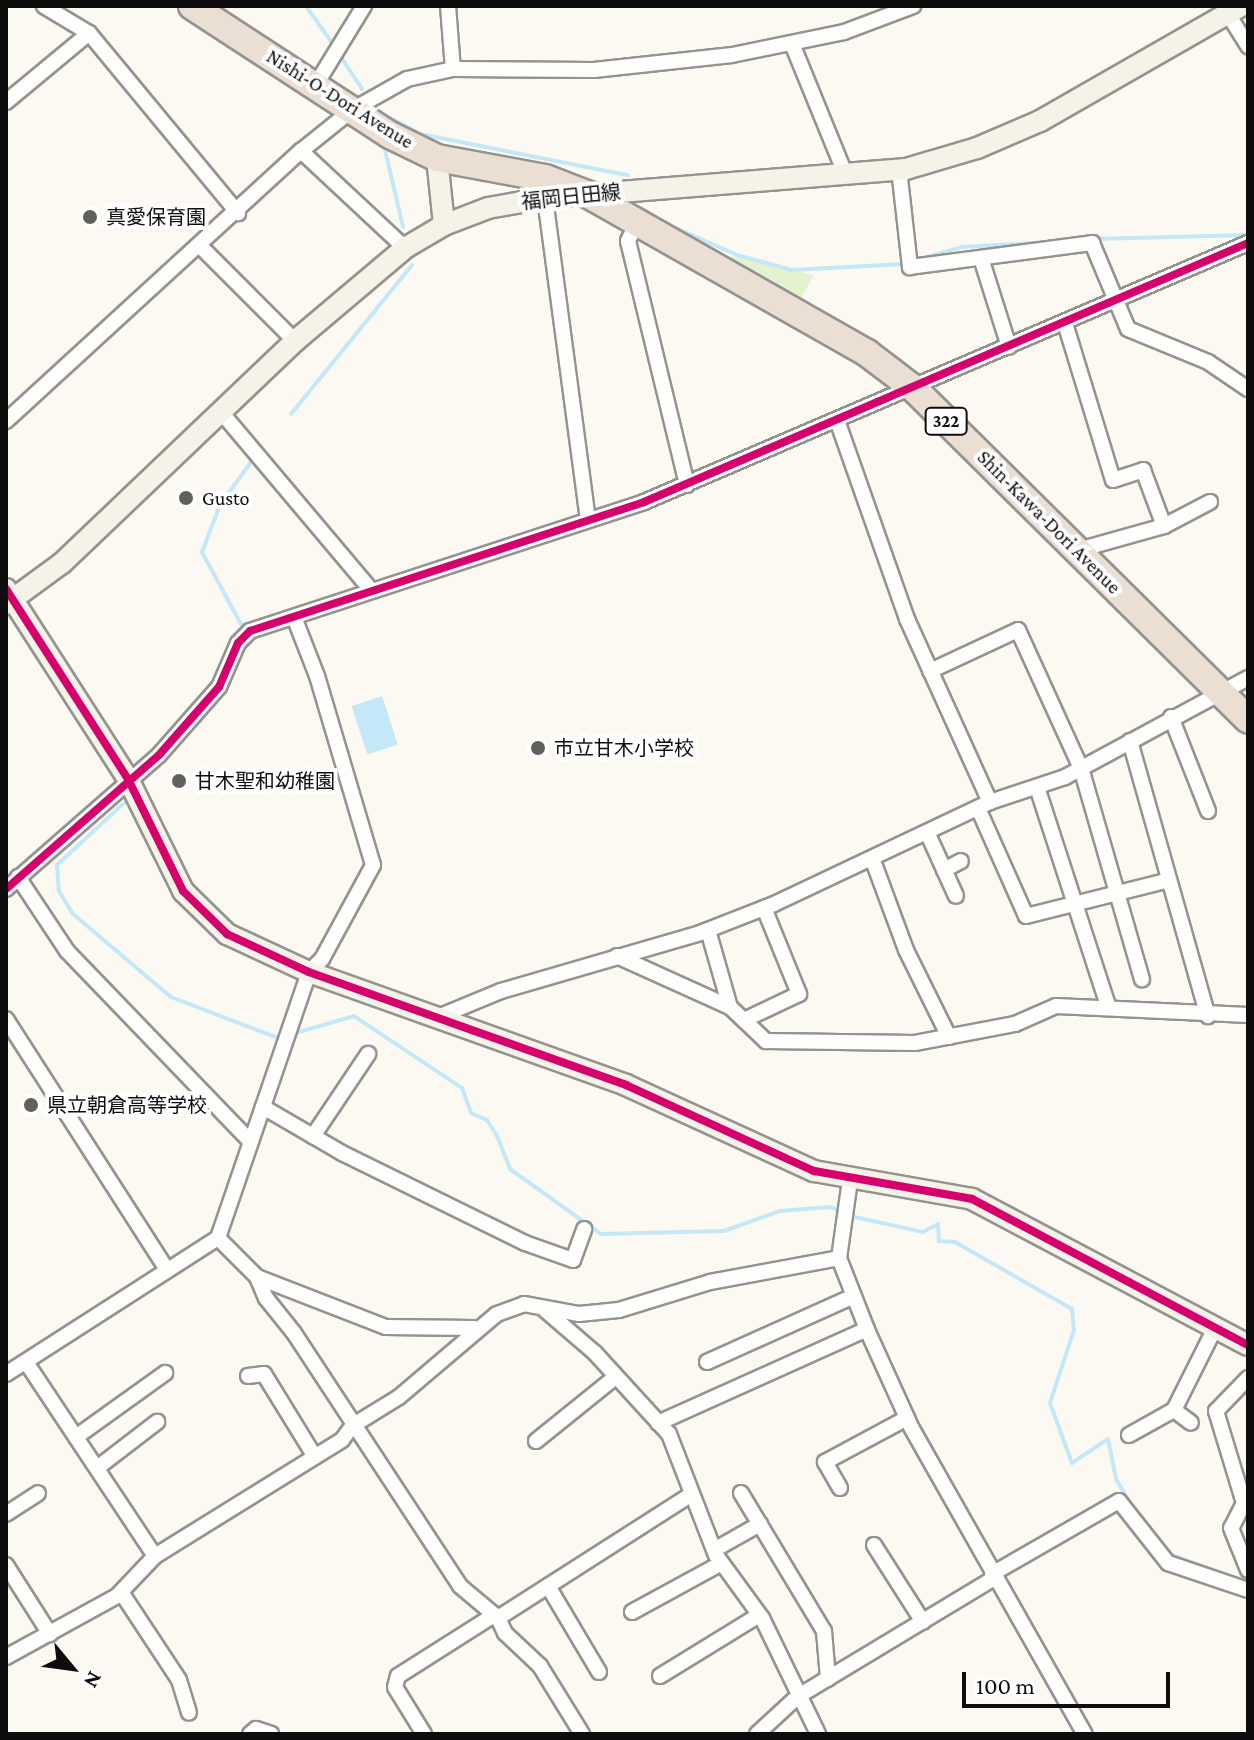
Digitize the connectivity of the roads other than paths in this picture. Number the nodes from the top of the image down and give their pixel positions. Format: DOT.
graph roads {
  1 [pos="44,6"];
  2 [pos="192,6"];
  3 [pos="364,6"];
  4 [pos="448,6"];
  5 [pos="913,6"];
  6 [pos="1231,9"];
  7 [pos="89,33"];
  8 [pos="793,46"];
  9 [pos="1248,46"];
  10 [pos="453,69"];
  11 [pos="315,86"];
  12 [pos="6,102"];
  13 [pos="352,110"];
  14 [pos="301,151"];
  15 [pos="437,158"];
  16 [pos="899,169"];
  17 [pos="846,176"];
  18 [pos="589,195"];
  19 [pos="545,198"];
  20 [pos="238,213"];
  21 [pos="637,223"];
  22 [pos="444,225"];
  23 [pos="1248,243"];
  24 [pos="201,247"];
  25 [pos="405,248"];
  26 [pos="981,258"];
  27 [pos="1116,300"];
  28 [pos="1065,323"];
  29 [pos="295,341"];
  30 [pos="1009,347"];
  31 [pos="913,388"];
  32 [pos="1248,389"];
  33 [pos="222,413"];
  34 [pos="6,421"];
  35 [pos="838,423"];
  36 [pos="687,485"];
  37 [pos="1210,502"];
  38 [pos="588,519"];
  39 [pos="1164,526"];
  40 [pos="1078,550"];
  41 [pos="371,590"];
  42 [pos="8,598"];
  43 [pos="294,617"];
  44 [pos="930,671"];
  45 [pos="1248,678"];
  46 [pos="1218,690"];
  47 [pos="1171,717"];
  48 [pos="1248,718"];
  49 [pos="1130,741"];
  50 [pos="1081,768"];
  51 [pos="128,779"];
  52 [pos="1037,787"];
  53 [pos="984,805"];
  54 [pos="1208,811"];
  55 [pos="927,832"];
  56 [pos="872,858"];
  57 [pos="961,861"];
  58 [pos="944,870"];
  59 [pos="1169,880"];
  60 [pos="11,882"];
  61 [pos="1114,894"];
  62 [pos="956,896"];
  63 [pos="1075,904"];
  64 [pos="764,908"];
  65 [pos="708,930"];
  66 [pos="617,956"];
  67 [pos="309,972"];
  68 [pos="1142,979"];
  69 [pos="1108,1006"];
  70 [pos="730,1007"];
  71 [pos="1248,1015"];
  72 [pos="1208,1016"];
  73 [pos="438,1017"];
  74 [pos="6,1019"];
  75 [pos="744,1020"];
  76 [pos="949,1037"];
  77 [pos="368,1054"];
  78 [pos="263,1107"];
  79 [pos="313,1136"];
  80 [pos="251,1142"];
  81 [pos="850,1180"];
  82 [pos="584,1229"];
  83 [pos="218,1238"];
  84 [pos="839,1258"];
  85 [pos="166,1268"];
  86 [pos="257,1277"];
  87 [pos="854,1296"];
  88 [pos="545,1310"];
  89 [pos="1216,1326"];
  90 [pos="474,1328"];
  91 [pos="867,1329"];
  92 [pos="1248,1345"];
  93 [pos="26,1362"];
  94 [pos="707,1362"];
  95 [pos="165,1373"];
  96 [pos="6,1374"];
  97 [pos="248,1376"];
  98 [pos="614,1378"];
  99 [pos="1248,1378"];
  100 [pos="1174,1410"];
  101 [pos="907,1418"];
  102 [pos="157,1422"];
  103 [pos="658,1423"];
  104 [pos="1191,1423"];
  105 [pos="352,1426"];
  106 [pos="1129,1435"];
  107 [pos="76,1437"];
  108 [pos="536,1441"];
  109 [pos="315,1457"];
  110 [pos="97,1468"];
  111 [pos="840,1488"];
  112 [pos="38,1493"];
  113 [pos="741,1493"];
  114 [pos="690,1495"];
  115 [pos="1246,1503"];
  116 [pos="6,1514"];
  117 [pos="760,1524"];
  118 [pos="874,1545"];
  119 [pos="155,1556"];
  120 [pos="718,1556"];
  121 [pos="6,1565"];
  122 [pos="1248,1570"];
  123 [pos="993,1576"];
  124 [pos="548,1586"];
  125 [pos="1241,1588"];
  126 [pos="121,1592"];
  127 [pos="632,1612"];
  128 [pos="759,1615"];
  129 [pos="496,1616"];
  130 [pos="923,1622"];
  131 [pos="50,1634"];
  132 [pos="6,1657"];
  133 [pos="599,1672"];
  134 [pos="660,1676"];
  135 [pos="828,1679"];
  136 [pos="797,1697"];
  137 [pos="189,1712"];
  138 [pos="419,1732"];
  139 [pos="250,1734"];
  140 [pos="271,1734"];
  141 [pos="582,1734"];
  142 [pos="757,1734"];
  143 [pos="818,1734"];
  144 [pos="1085,1734"];
  1 -- 7 [label="street"];
  2 -- 11 [label="highway, Nishi-O-Dori Avenue / 322"];
  3 -- 11 [label="street"];
  4 -- 10 [label="street"];
  5 -- 8 [label="street"];
  6 -- 9 [label="street"];
  6 -- 16 [label="street, 福岡日田線"];
  7 -- 12 [label="street"];
  7 -- 20 [label="street"];
  8 -- 10 [label="street"];
  8 -- 17 [label="street"];
  10 -- 13 [label="street"];
  11 -- 13 [label="highway, Nishi-O-Dori Avenue / 322"];
  13 -- 14 [label="street"];
  13 -- 15 [label="highway, Nishi-O-Dori Avenue / 322"];
  14 -- 20 [label="street"];
  14 -- 25 [label="street"];
  15 -- 18 [label="highway, Nishi-O-Dori Avenue / 322"];
  15 -- 22 [label="street"];
  16 -- 17 [label="street, 福岡日田線"];
  16 -- 26 [label="street"];
  17 -- 18 [label="street, 福岡日田線"];
  18 -- 19 [label="street, 福岡日田線"];
  18 -- 21 [label="highway, Shin-Kawa-Dori Avenue / 322"];
  19 -- 22 [label="street, 福岡日田線"];
  19 -- 38 [label="street"];
  20 -- 24 [label="street"];
  21 -- 31 [label="highway, Shin-Kawa-Dori Avenue / 322"];
  21 -- 36 [label="street"];
  22 -- 25 [label="street, 福岡日田線"];
  23 -- 27 [label="street"];
  24 -- 29 [label="street"];
  24 -- 34 [label="street"];
  25 -- 29 [label="street, 福岡日田線"];
  26 -- 27 [label="street"];
  26 -- 30 [label="street"];
  27 -- 28 [label="street"];
  27 -- 32 [label="street"];
  28 -- 30 [label="street"];
  28 -- 39 [label="street"];
  29 -- 33 [label="street, 福岡日田線"];
  30 -- 31 [label="street"];
  31 -- 35 [label="street"];
  31 -- 40 [label="highway, Shin-Kawa-Dori Avenue / 322"];
  33 -- 41 [label="street"];
  33 -- 42 [label="street, 福岡日田線"];
  35 -- 36 [label="street"];
  35 -- 44 [label="street"];
  36 -- 38 [label="street"];
  37 -- 39 [label="street"];
  38 -- 41 [label="street"];
  39 -- 40 [label="street"];
  40 -- 46 [label="highway, Shin-Kawa-Dori Avenue / 322"];
  41 -- 43 [label="street"];
  42 -- 51 [label="street"];
  43 -- 51 [label="street"];
  43 -- 67 [label="street"];
  44 -- 50 [label="street"];
  44 -- 53 [label="street"];
  45 -- 46 [label="street"];
  46 -- 47 [label="street"];
  46 -- 48 [label="highway, Shin-Kawa-Dori Avenue / 322"];
  47 -- 49 [label="street"];
  47 -- 54 [label="street"];
  49 -- 50 [label="street"];
  49 -- 59 [label="street"];
  50 -- 52 [label="street"];
  50 -- 61 [label="street"];
  51 -- 60 [label="street"];
  51 -- 67 [label="street"];
  52 -- 53 [label="street"];
  52 -- 63 [label="street"];
  53 -- 55 [label="street"];
  53 -- 63 [label="street"];
  55 -- 56 [label="street"];
  55 -- 58 [label="street"];
  56 -- 64 [label="street"];
  56 -- 76 [label="street"];
  57 -- 58 [label="street"];
  58 -- 62 [label="street"];
  59 -- 61 [label="street"];
  59 -- 72 [label="street"];
  60 -- 80 [label="street"];
  61 -- 63 [label="street"];
  61 -- 68 [label="street"];
  63 -- 69 [label="street"];
  64 -- 65 [label="street"];
  64 -- 75 [label="street"];
  65 -- 66 [label="street"];
  65 -- 70 [label="street"];
  66 -- 70 [label="street"];
  66 -- 73 [label="street"];
  67 -- 73 [label="street"];
  67 -- 78 [label="street"];
  69 -- 72 [label="street"];
  69 -- 76 [label="street"];
  70 -- 75 [label="street"];
  71 -- 72 [label="street"];
  73 -- 81 [label="street"];
  74 -- 85 [label="street"];
  75 -- 76 [label="street"];
  77 -- 79 [label="street"];
  78 -- 79 [label="street"];
  78 -- 80 [label="street"];
  79 -- 82 [label="street"];
  80 -- 83 [label="street"];
  81 -- 84 [label="street"];
  81 -- 89 [label="street"];
  83 -- 85 [label="street"];
  83 -- 86 [label="street"];
  84 -- 87 [label="street"];
  84 -- 88 [label="street"];
  85 -- 93 [label="street"];
  86 -- 90 [label="street"];
  86 -- 105 [label="street"];
  87 -- 91 [label="street"];
  87 -- 94 [label="street"];
  88 -- 90 [label="street"];
  88 -- 98 [label="street"];
  89 -- 92 [label="street"];
  89 -- 100 [label="street"];
  90 -- 105 [label="street"];
  91 -- 101 [label="street"];
  91 -- 103 [label="street"];
  93 -- 96 [label="street"];
  93 -- 107 [label="street"];
  95 -- 107 [label="street"];
  97 -- 109 [label="street"];
  98 -- 103 [label="street"];
  98 -- 108 [label="street"];
  99 -- 115 [label="street"];
  100 -- 104 [label="street"];
  100 -- 106 [label="street"];
  101 -- 111 [label="street"];
  101 -- 123 [label="street"];
  102 -- 110 [label="street"];
  103 -- 114 [label="street"];
  105 -- 109 [label="street"];
  105 -- 129 [label="street"];
  107 -- 110 [label="street"];
  109 -- 119 [label="street"];
  110 -- 119 [label="street"];
  112 -- 116 [label="street"];
  113 -- 117 [label="street"];
  114 -- 120 [label="street"];
  114 -- 124 [label="street"];
  115 -- 122 [label="street"];
  117 -- 120 [label="street"];
  117 -- 135 [label="street"];
  118 -- 130 [label="street"];
  119 -- 126 [label="street"];
  120 -- 127 [label="street"];
  120 -- 128 [label="street"];
  121 -- 131 [label="street"];
  123 -- 125 [label="street"];
  123 -- 130 [label="street"];
  123 -- 144 [label="street"];
  124 -- 129 [label="street"];
  124 -- 133 [label="street"];
  126 -- 131 [label="street"];
  126 -- 137 [label="street"];
  128 -- 134 [label="street"];
  128 -- 136 [label="street"];
  129 -- 138 [label="street"];
  129 -- 141 [label="street"];
  130 -- 135 [label="street"];
  131 -- 132 [label="street"];
  135 -- 136 [label="street"];
  136 -- 142 [label="street"];
  136 -- 143 [label="street"];
  139 -- 140 [label="street"];
}
